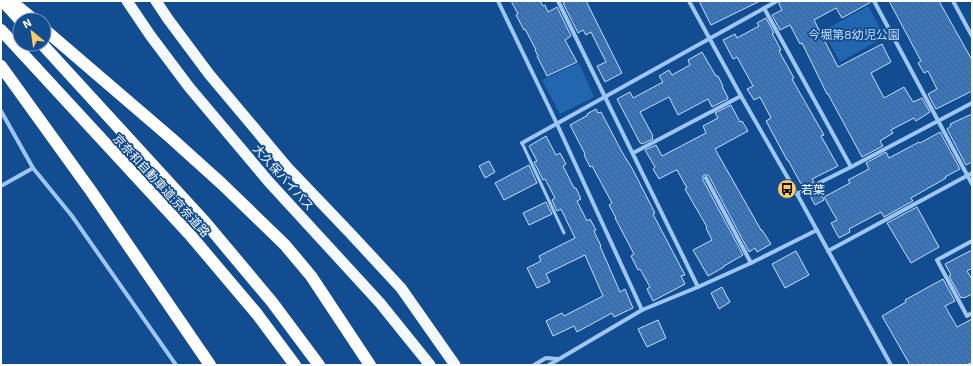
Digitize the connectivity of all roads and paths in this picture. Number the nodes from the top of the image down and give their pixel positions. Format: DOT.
graph roads {
  1 [pos="3,1"];
  2 [pos="12,1"];
  3 [pos="127,1"];
  4 [pos="156,1"];
  5 [pos="498,1"];
  6 [pos="558,1"];
  7 [pos="689,1"];
  8 [pos="776,1"];
  9 [pos="874,1"];
  10 [pos="953,1"];
  11 [pos="764,8"];
  12 [pos="13,12"];
  13 [pos="25,12"];
  14 [pos="972,25"];
  15 [pos="967,28"];
  16 [pos="1,30"];
  17 [pos="52,36"];
  18 [pos="972,36"];
  19 [pos="710,38"];
  20 [pos="49,52"];
  21 [pos="1,66"];
  22 [pos="741,96"];
  23 [pos="605,97"];
  24 [pos="972,103"];
  25 [pos="1,111"];
  26 [pos="938,121"];
  27 [pos="557,124"];
  28 [pos="522,144"];
  29 [pos="633,153"];
  30 [pos="851,167"];
  31 [pos="33,168"];
  32 [pos="970,175"];
  33 [pos="706,178"];
  34 [pos="972,184"];
  35 [pos="1,186"];
  36 [pos="797,194"];
  37 [pos="817,230"];
  38 [pos="564,233"];
  39 [pos="972,241"];
  40 [pos="828,251"];
  41 [pos="751,264"];
  42 [pos="698,287"];
  43 [pos="642,310"];
  44 [pos="972,313"];
  45 [pos="558,359"];
  46 [pos="176,365"];
  47 [pos="210,365"];
  48 [pos="295,365"];
  49 [pos="319,365"];
  50 [pos="370,365"];
  51 [pos="430,365"];
  52 [pos="455,365"];
  53 [pos="534,365"];
  54 [pos="549,365"];
  55 [pos="891,365"];
  1 -- 12 [label="highway"];
  2 -- 13 [label="highway"];
  3 -- 51 [label="highway, 大久保バイパス"];
  4 -- 52 [label="highway, 大久保バイパス"];
  5 -- 27 [label="street"];
  6 -- 23 [label="street"];
  7 -- 19 [label="street"];
  8 -- 11 [label="street"];
  9 -- 26 [label="street"];
  10 -- 15 [label="street"];
  11 -- 19 [label="street"];
  11 -- 30 [label="street"];
  14 -- 15 [label="street"];
  15 -- 18 [label="street"];
  16 -- 48 [label="highway, 京奈和自動車道;京奈道路"];
  17 -- 50 [label="highway"];
  19 -- 22 [label="street"];
  19 -- 23 [label="street"];
  20 -- 49 [label="highway, 京奈和自動車道;京奈道路"];
  21 -- 47 [label="highway"];
  22 -- 29 [label="street"];
  22 -- 36 [label="street"];
  23 -- 27 [label="street"];
  23 -- 29 [label="street"];
  24 -- 26 [label="street"];
  25 -- 31 [label="street"];
  26 -- 30 [label="street"];
  26 -- 32 [label="street"];
  27 -- 28 [label="street"];
  27 -- 43 [label="street"];
  28 -- 38 [label="lane"];
  29 -- 42 [label="street"];
  30 -- 36 [label="street"];
  31 -- 35 [label="street"];
  31 -- 46 [label="street"];
  32 -- 34 [label="street"];
  32 -- 40 [label="street"];
  33 -- 41 [label="street"];
  36 -- 37 [label="street"];
  37 -- 40 [label="street"];
  37 -- 41 [label="street"];
  39 -- 44 [label="street"];
  40 -- 55 [label="street"];
  41 -- 42 [label="street"];
  42 -- 43 [label="street"];
  43 -- 45 [label="street"];
  45 -- 53 [label="street"];
  45 -- 54 [label="street"];
}
